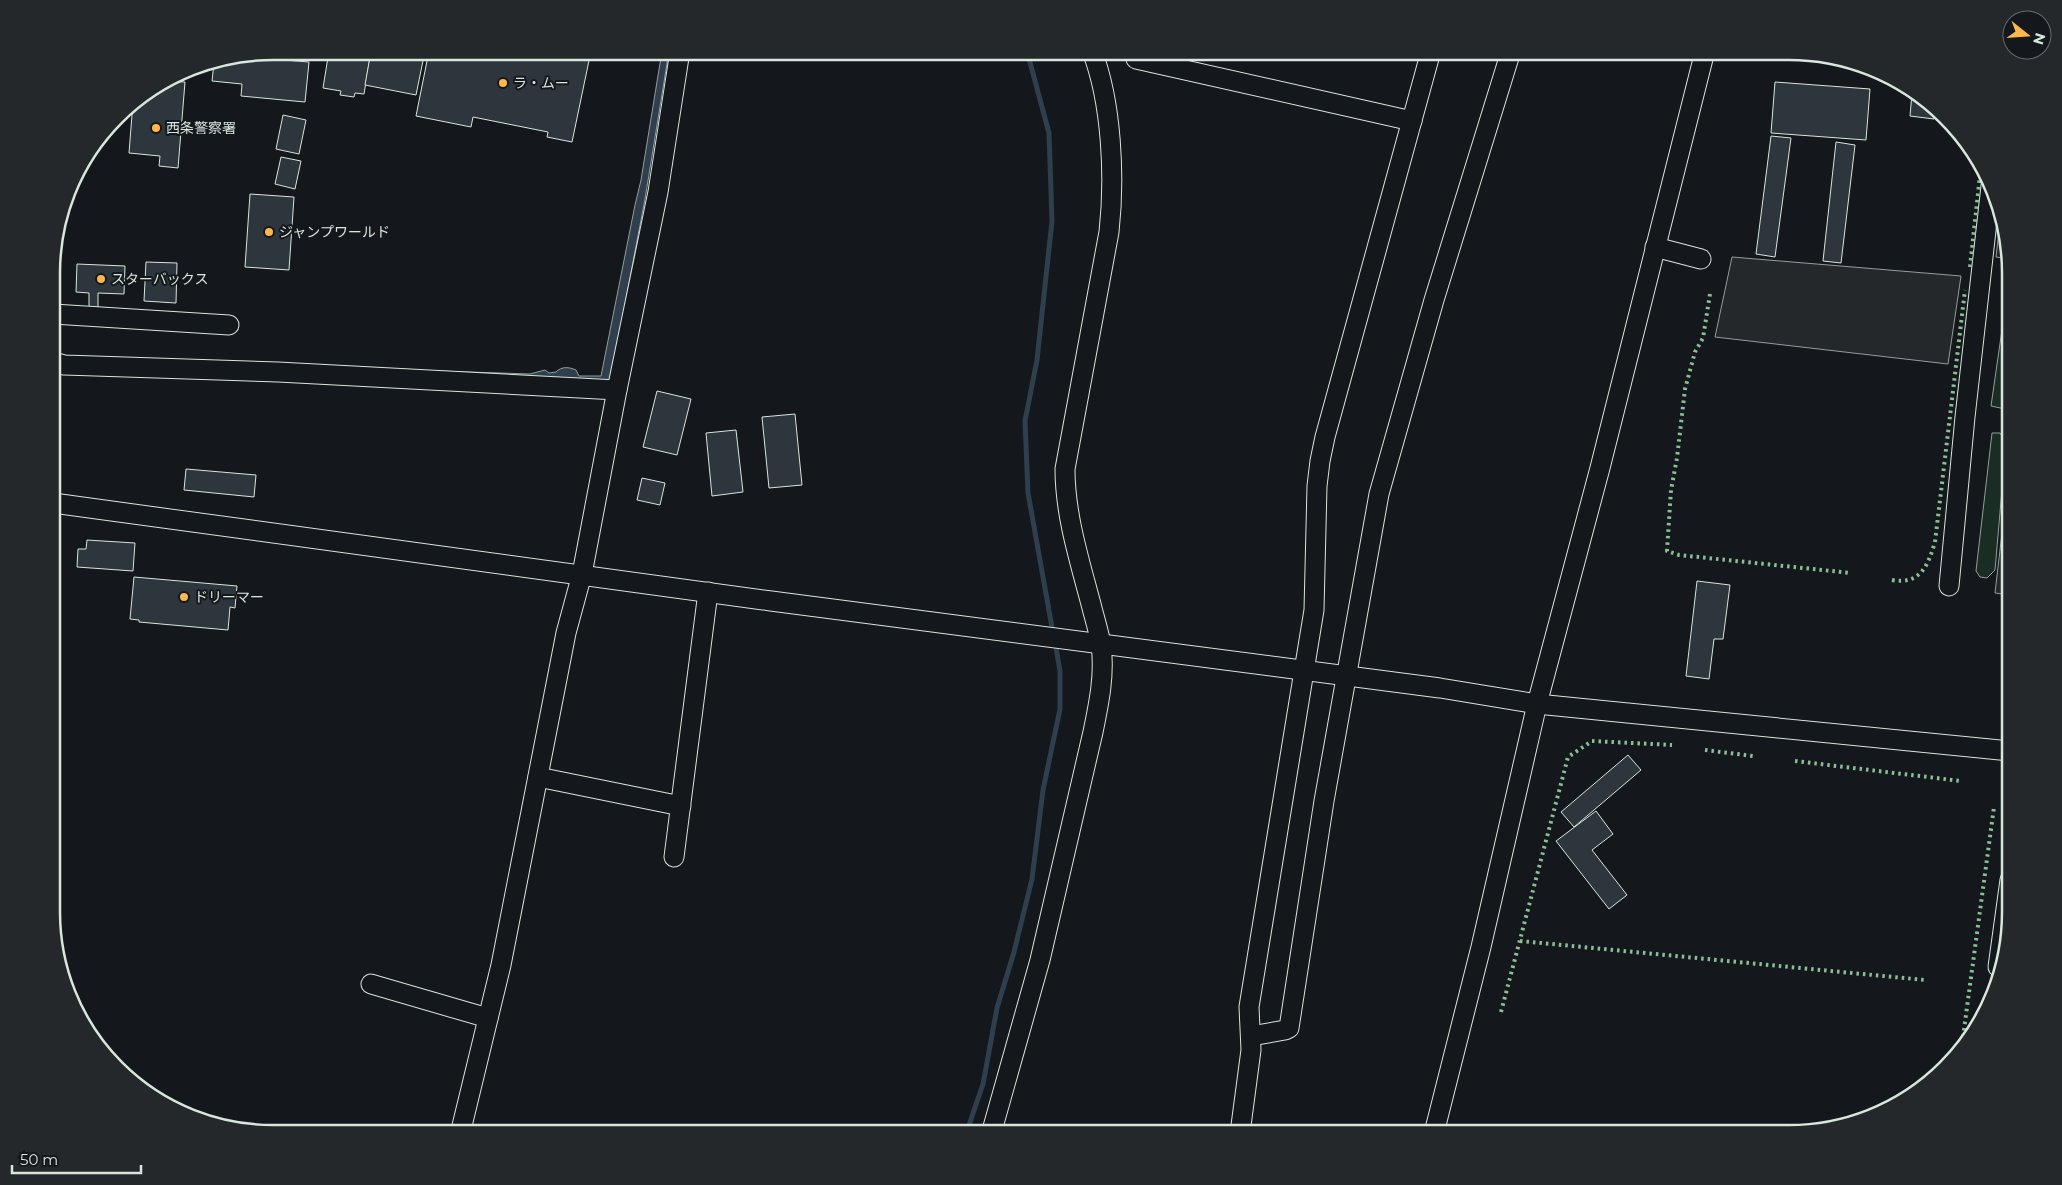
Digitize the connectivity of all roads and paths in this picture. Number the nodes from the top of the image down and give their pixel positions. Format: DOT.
graph roads {
  1 [pos="679,60"];
  2 [pos="1095,60"];
  3 [pos="1140,60"];
  4 [pos="1429,60"];
  5 [pos="1508,60"];
  6 [pos="1703,60"];
  7 [pos="1412,121"];
  8 [pos="1989,200"];
  9 [pos="1655,247"];
  10 [pos="1701,259"];
  11 [pos="60,314"];
  12 [pos="230,325"];
  13 [pos="60,364"];
  14 [pos="617,390"];
  15 [pos="60,503"];
  16 [pos="582,574"];
  17 [pos="1949,586"];
  18 [pos="708,592"];
  19 [pos="1101,645"];
  20 [pos="1305,670"];
  21 [pos="1347,676"];
  22 [pos="1537,704"];
  23 [pos="2002,750"];
  24 [pos="538,777"];
  25 [pos="681,806"];
  26 [pos="674,857"];
  27 [pos="371,984"];
  28 [pos="488,1018"];
  29 [pos="1251,1036"];
  30 [pos="462,1125"];
  31 [pos="994,1125"];
  32 [pos="1241,1125"];
  33 [pos="1436,1125"];
  1 -- 14 [label="street"];
  2 -- 19 [label="street"];
  3 -- 7 [label="street"];
  4 -- 7 [label="street"];
  5 -- 21 [label="street"];
  6 -- 9 [label="street"];
  7 -- 20 [label="street"];
  8 -- 17 [label="street"];
  9 -- 10 [label="street"];
  9 -- 22 [label="street"];
  11 -- 12 [label="street"];
  13 -- 14 [label="street"];
  14 -- 16 [label="street"];
  15 -- 16 [label="street"];
  16 -- 18 [label="street"];
  16 -- 24 [label="street"];
  18 -- 19 [label="street"];
  18 -- 25 [label="street"];
  19 -- 20 [label="street"];
  19 -- 31 [label="street"];
  20 -- 21 [label="street"];
  20 -- 29 [label="street"];
  21 -- 22 [label="street"];
  21 -- 29 [label="street"];
  22 -- 23 [label="street"];
  22 -- 33 [label="street"];
  24 -- 25 [label="street"];
  24 -- 28 [label="street"];
  25 -- 26 [label="street"];
  27 -- 28 [label="street"];
  28 -- 30 [label="street"];
  29 -- 32 [label="street"];
}
